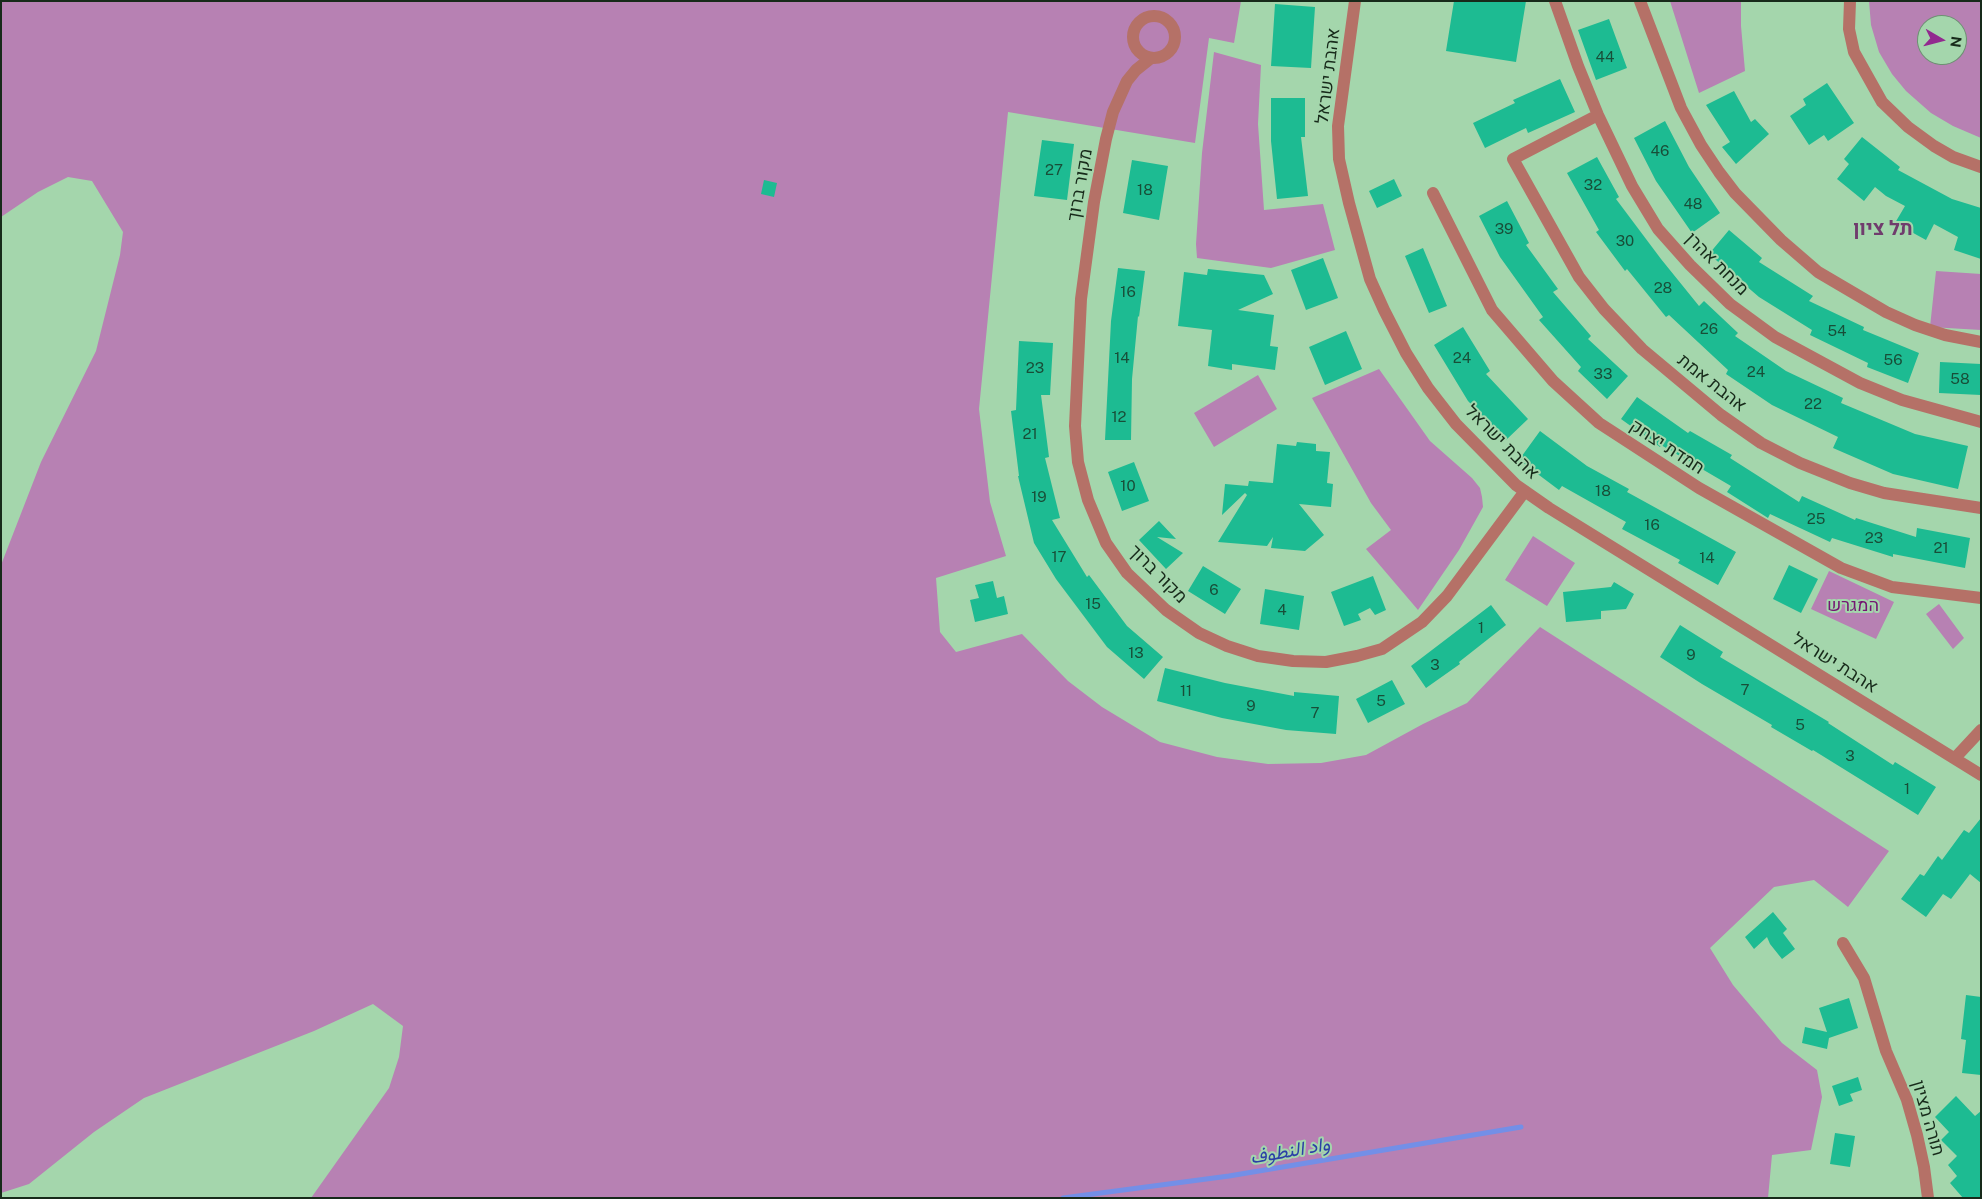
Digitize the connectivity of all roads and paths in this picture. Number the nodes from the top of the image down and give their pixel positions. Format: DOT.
graph roads {
  1 [pos="1355,1"];
  2 [pos="1555,1"];
  3 [pos="1640,1"];
  4 [pos="1850,1"];
  5 [pos="1135,46"];
  6 [pos="1151,58"];
  7 [pos="1127,81"];
  8 [pos="1598,115"];
  9 [pos="1981,167"];
  10 [pos="1433,193"];
  11 [pos="1981,342"];
  12 [pos="1981,422"];
  13 [pos="1525,491"];
  14 [pos="1981,508"];
  15 [pos="1981,598"];
  16 [pos="1981,730"];
  17 [pos="1955,758"];
  18 [pos="1981,775"];
  19 [pos="1843,943"];
  20 [pos="1928,1198"];
  1 -- 13 [label="street, אהבת ישראל"];
  2 -- 8 [label="street, מנחת אהרן"];
  3 -- 11 [label="street"];
  4 -- 9 [label="street"];
  5 -- 6 [label="street"];
  5 -- 6 [label="street"];
  5 -- 7 [label="street"];
  6 -- 7 [label="street, מקור ברוך"];
  7 -- 13 [label="street, מקור ברוך"];
  8 -- 12 [label="street, מנחת אהרן"];
  8 -- 14 [label="street, אהבת אמת"];
  10 -- 15 [label="street, חמדת יצחק"];
  13 -- 17 [label="street, אהבת ישראל"];
  16 -- 17 [label="street"];
  17 -- 18 [label="street, אהבת ישראל"];
  19 -- 20 [label="street, תורה מציון"];
}
